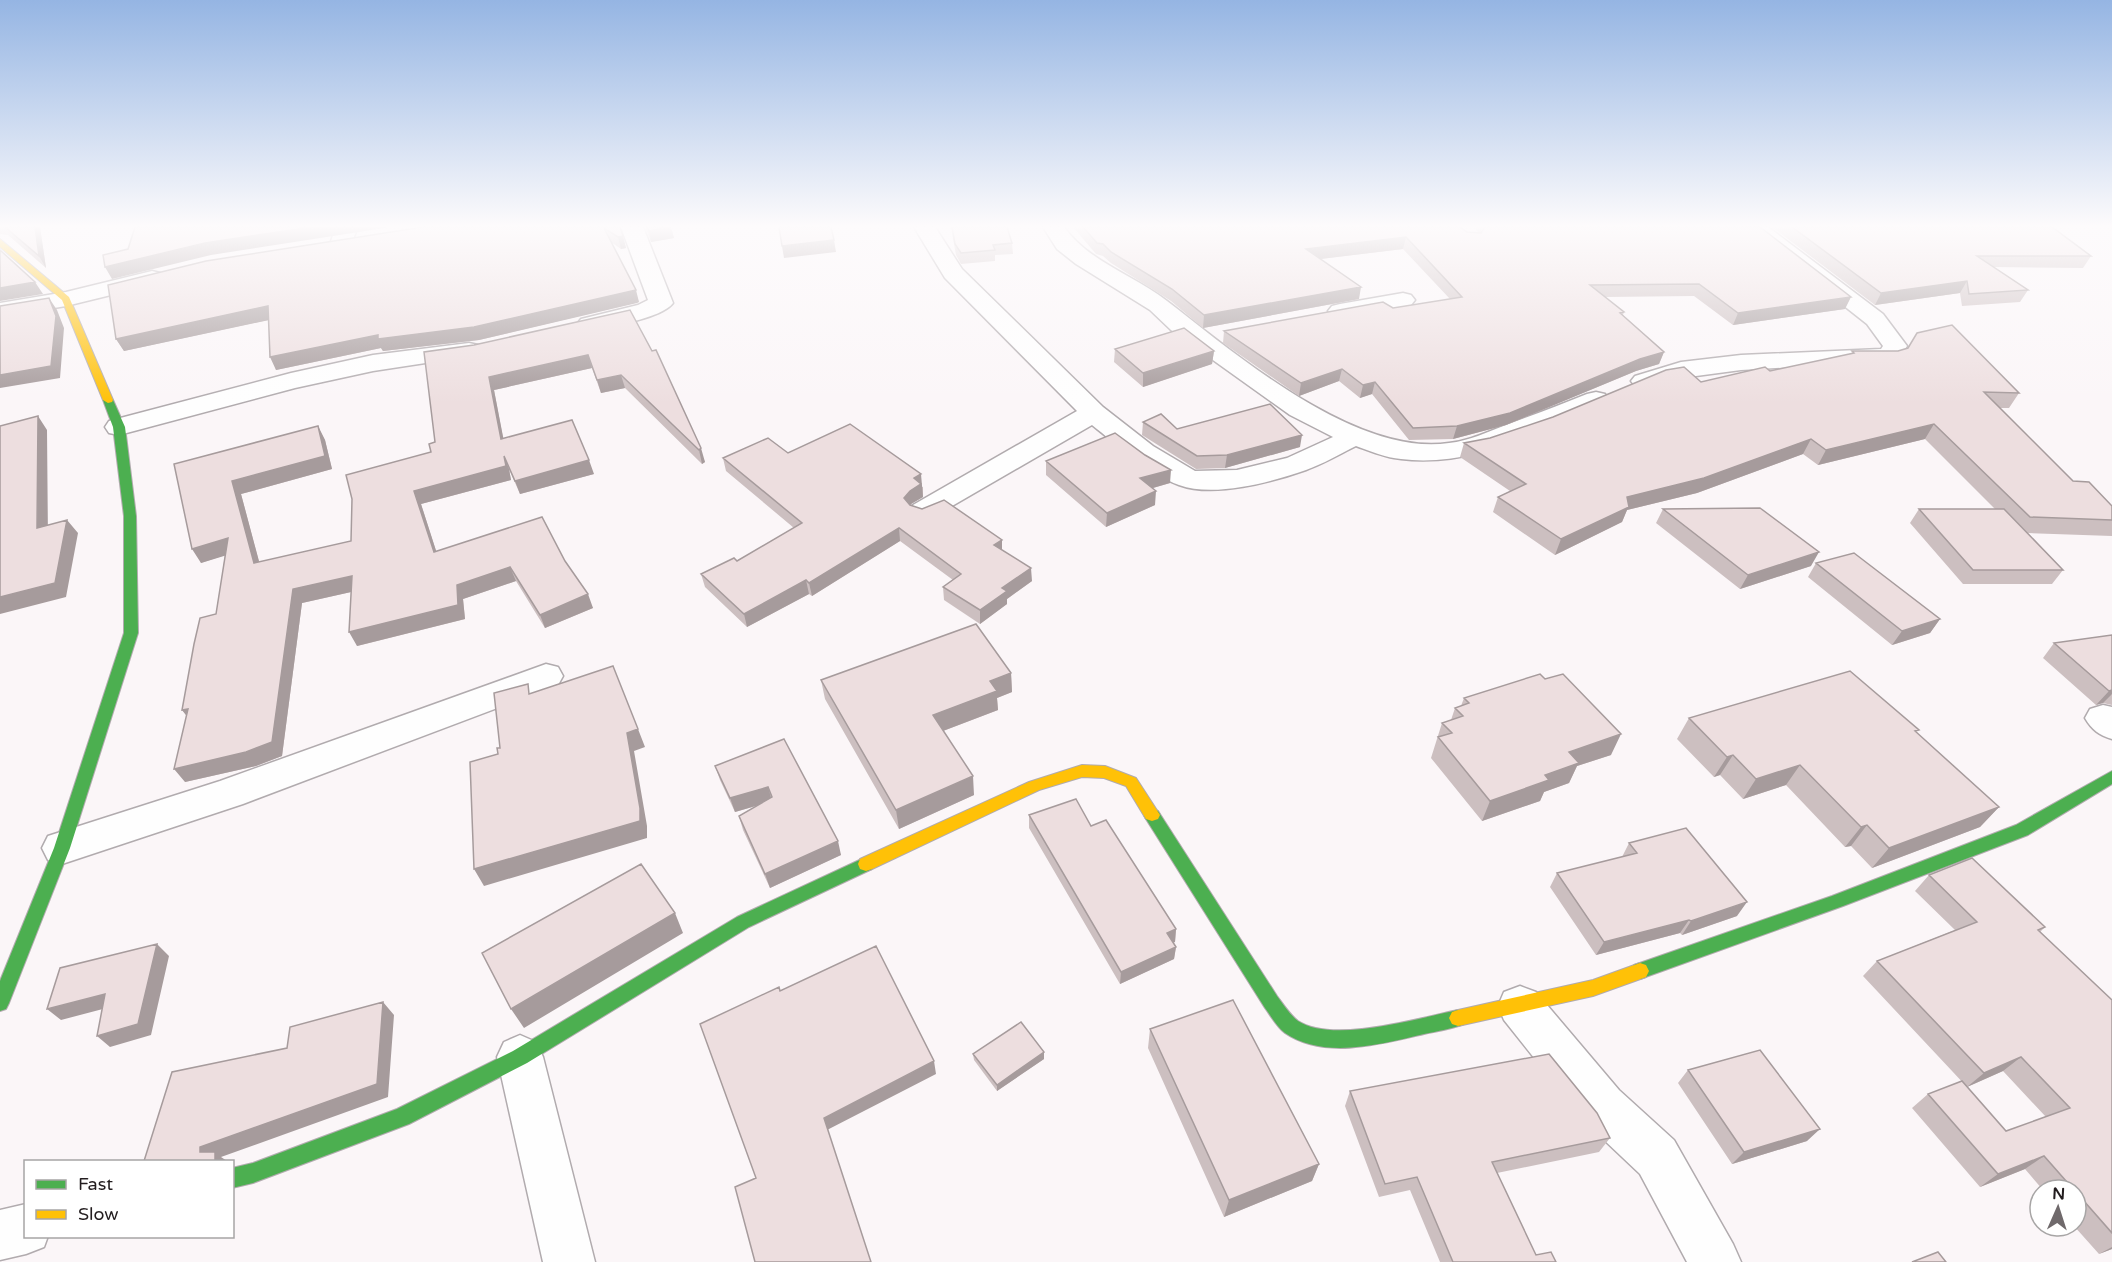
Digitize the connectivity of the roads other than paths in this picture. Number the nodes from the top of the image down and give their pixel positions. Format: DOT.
graph roads {
  1 [pos="51,286"];
  2 [pos="121,286"];
  3 [pos="654,286"];
  4 [pos="966,286"];
  5 [pos="1127,286"];
  6 [pos="1831,286"];
  7 [pos="66,299"];
  8 [pos="1403,300"];
  9 [pos="0,310"];
  10 [pos="1323,315"];
  11 [pos="563,330"];
  12 [pos="1231,332"];
  13 [pos="1197,338"];
  14 [pos="489,347"];
  15 [pos="1094,413"];
  16 [pos="119,427"];
  17 [pos="1354,437"];
  18 [pos="923,511"];
  19 [pos="546,676"];
  20 [pos="2112,777"];
  21 [pos="62,848"];
  22 [pos="0,1004"];
  23 [pos="1520,1006"];
  24 [pos="520,1057"];
  25 [pos="234,1178"];
  26 [pos="24,1229"];
  27 [pos="0,1235"];
  28 [pos="569,1262"];
  29 [pos="1715,1262"];
  1 -- 7 [label="street"];
  2 -- 7 [label="street"];
  3 -- 11 [label="street"];
  4 -- 15 [label="street"];
  5 -- 13 [label="street"];
  6 -- 17 [label="street"];
  7 -- 9 [label="street"];
  7 -- 16 [label="street"];
  8 -- 10 [label="street"];
  12 -- 13 [label="street"];
  13 -- 17 [label="street"];
  14 -- 16 [label="street"];
  15 -- 17 [label="street"];
  15 -- 18 [label="street"];
  16 -- 21 [label="street"];
  19 -- 21 [label="street"];
  20 -- 23 [label="street"];
  21 -- 22 [label="street"];
  23 -- 24 [label="street"];
  23 -- 29 [label="street"];
  24 -- 25 [label="street"];
  24 -- 28 [label="street"];
  26 -- 27 [label="street"];
}
